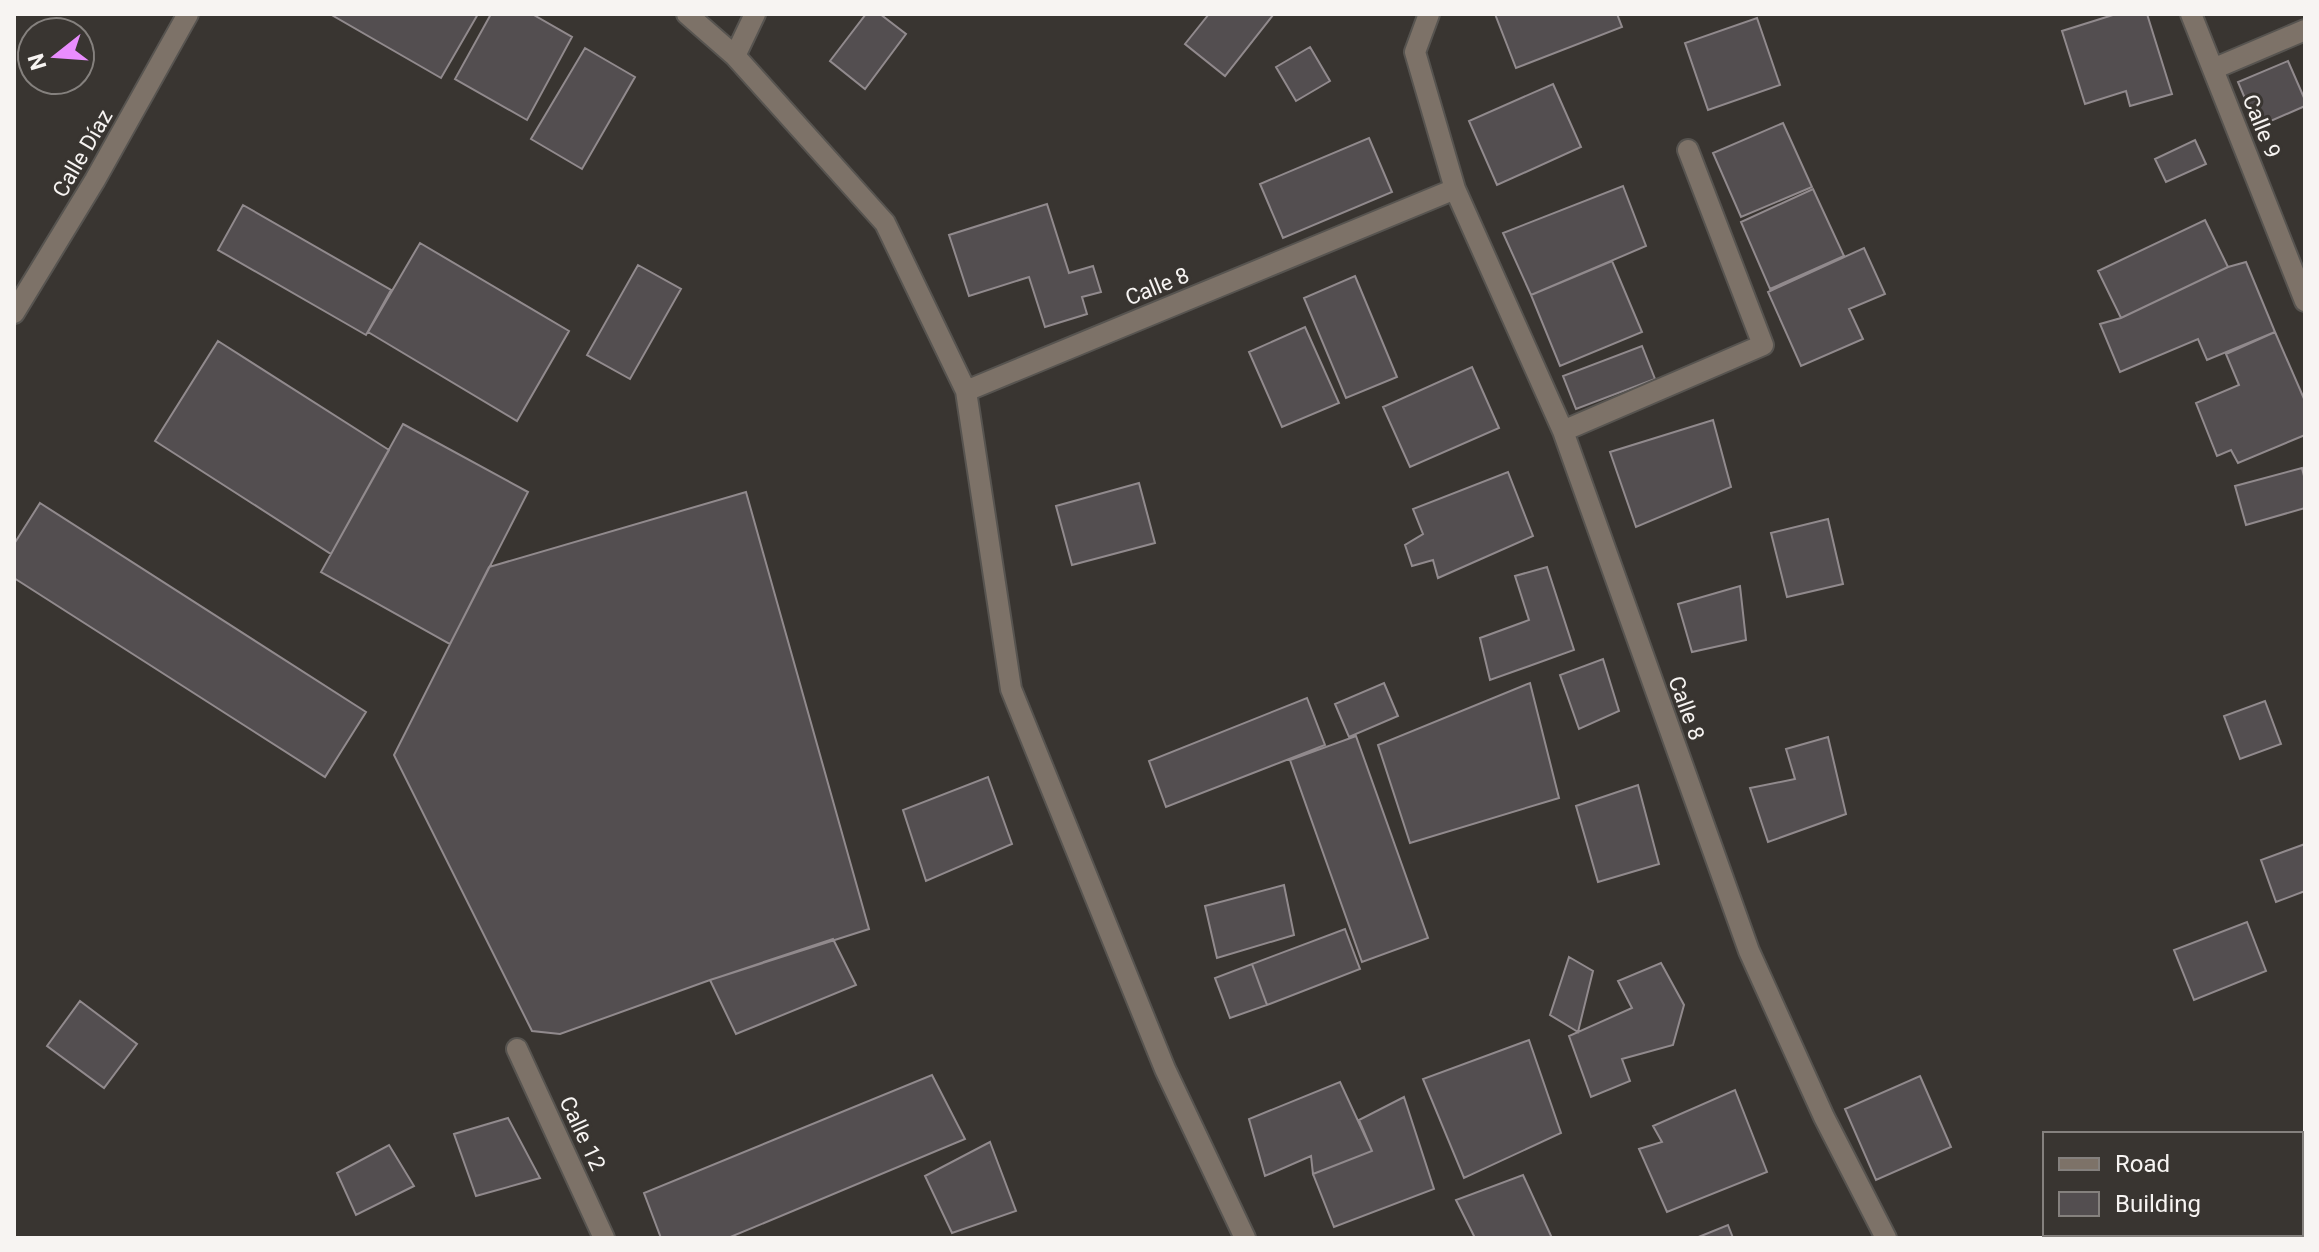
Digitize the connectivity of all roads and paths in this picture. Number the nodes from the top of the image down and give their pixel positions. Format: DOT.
graph roads {
  1 [pos="188,14"];
  2 [pos="687,14"];
  3 [pos="755,14"];
  4 [pos="1429,14"];
  5 [pos="2191,14"];
  6 [pos="2305,30"];
  7 [pos="735,56"];
  8 [pos="2213,69"];
  9 [pos="1688,150"];
  10 [pos="1455,189"];
  11 [pos="2305,301"];
  12 [pos="14,313"];
  13 [pos="966,391"];
  14 [pos="1563,431"];
  15 [pos="517,1049"];
  16 [pos="604,1238"];
  17 [pos="1245,1238"];
  18 [pos="1886,1238"];
  1 -- 12 [label="street, Calle Díaz"];
  2 -- 7 [label="street"];
  3 -- 7 [label="street"];
  4 -- 10 [label="street, Calle 8"];
  5 -- 8 [label="street, Calle 9"];
  6 -- 8 [label="street"];
  7 -- 13 [label="street"];
  8 -- 11 [label="street, Calle 9"];
  9 -- 14 [label="street"];
  10 -- 13 [label="street, Calle 8"];
  10 -- 14 [label="street, Calle 8"];
  13 -- 17 [label="street"];
  14 -- 18 [label="street, Calle 8"];
  15 -- 16 [label="street, Calle 12"];
}
